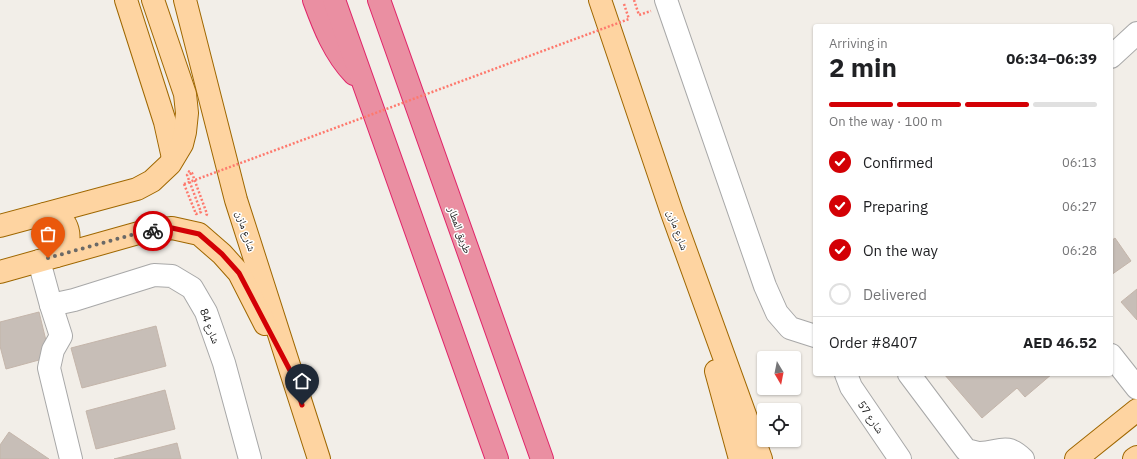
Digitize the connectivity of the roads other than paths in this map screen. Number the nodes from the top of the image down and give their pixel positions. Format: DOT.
graph roads {
  1 [pos="126,0"];
  2 [pos="153,0"];
  3 [pos="158,0"];
  4 [pos="185,0"];
  5 [pos="314,0"];
  6 [pos="334,0"];
  7 [pos="379,0"];
  8 [pos="600,0"];
  9 [pos="666,0"];
  10 [pos="1137,33"];
  11 [pos="1113,55"];
  12 [pos="365,85"];
  13 [pos="172,161"];
  14 [pos="236,200"];
  15 [pos="672,213"];
  16 [pos="45,214"];
  17 [pos="0,226"];
  18 [pos="48,258"];
  19 [pos="0,272"];
  20 [pos="51,305"];
  21 [pos="813,335"];
  22 [pos="1113,358"];
  23 [pos="847,376"];
  24 [pos="910,376"];
  25 [pos="294,378"];
  26 [pos="1137,388"];
  27 [pos="1137,410"];
  28 [pos="1137,457"];
  29 [pos="70,459"];
  30 [pos="250,459"];
  31 [pos="319,459"];
  32 [pos="497,459"];
  33 [pos="542,459"];
  34 [pos="740,459"];
  35 [pos="761,459"];
  36 [pos="900,459"];
  37 [pos="1023,459"];
  38 [pos="1076,459"];
  39 [pos="1134,459"];
  1 -- 13 [label="main road"];
  2 -- 13 [label="main road"];
  3 -- 14 [label="main road"];
  4 -- 14 [label="main road, شارع مازن"];
  5 -- 12 [label="highway"];
  6 -- 12 [label="highway"];
  7 -- 33 [label="highway, طريق المطار"];
  8 -- 15 [label="main road, شارع مازن"];
  9 -- 21 [label="street"];
  10 -- 11 [label="street"];
  12 -- 32 [label="highway"];
  13 -- 16 [label="main road"];
  14 -- 25 [label="main road, شارع مازن"];
  15 -- 34 [label="main road"];
  15 -- 35 [label="main road, شارع مازن"];
  16 -- 17 [label="main road"];
  16 -- 18 [label="main road"];
  18 -- 19 [label="main road"];
  18 -- 20 [label="street"];
  18 -- 25 [label="main road"];
  20 -- 29 [label="street"];
  20 -- 30 [label="street, شارع 84"];
  22 -- 26 [label="street"];
  23 -- 36 [label="street, شارع 57"];
  24 -- 37 [label="street"];
  25 -- 31 [label="main road, شارع مازن"];
  27 -- 38 [label="main road"];
  28 -- 39 [label="main road"];
}
